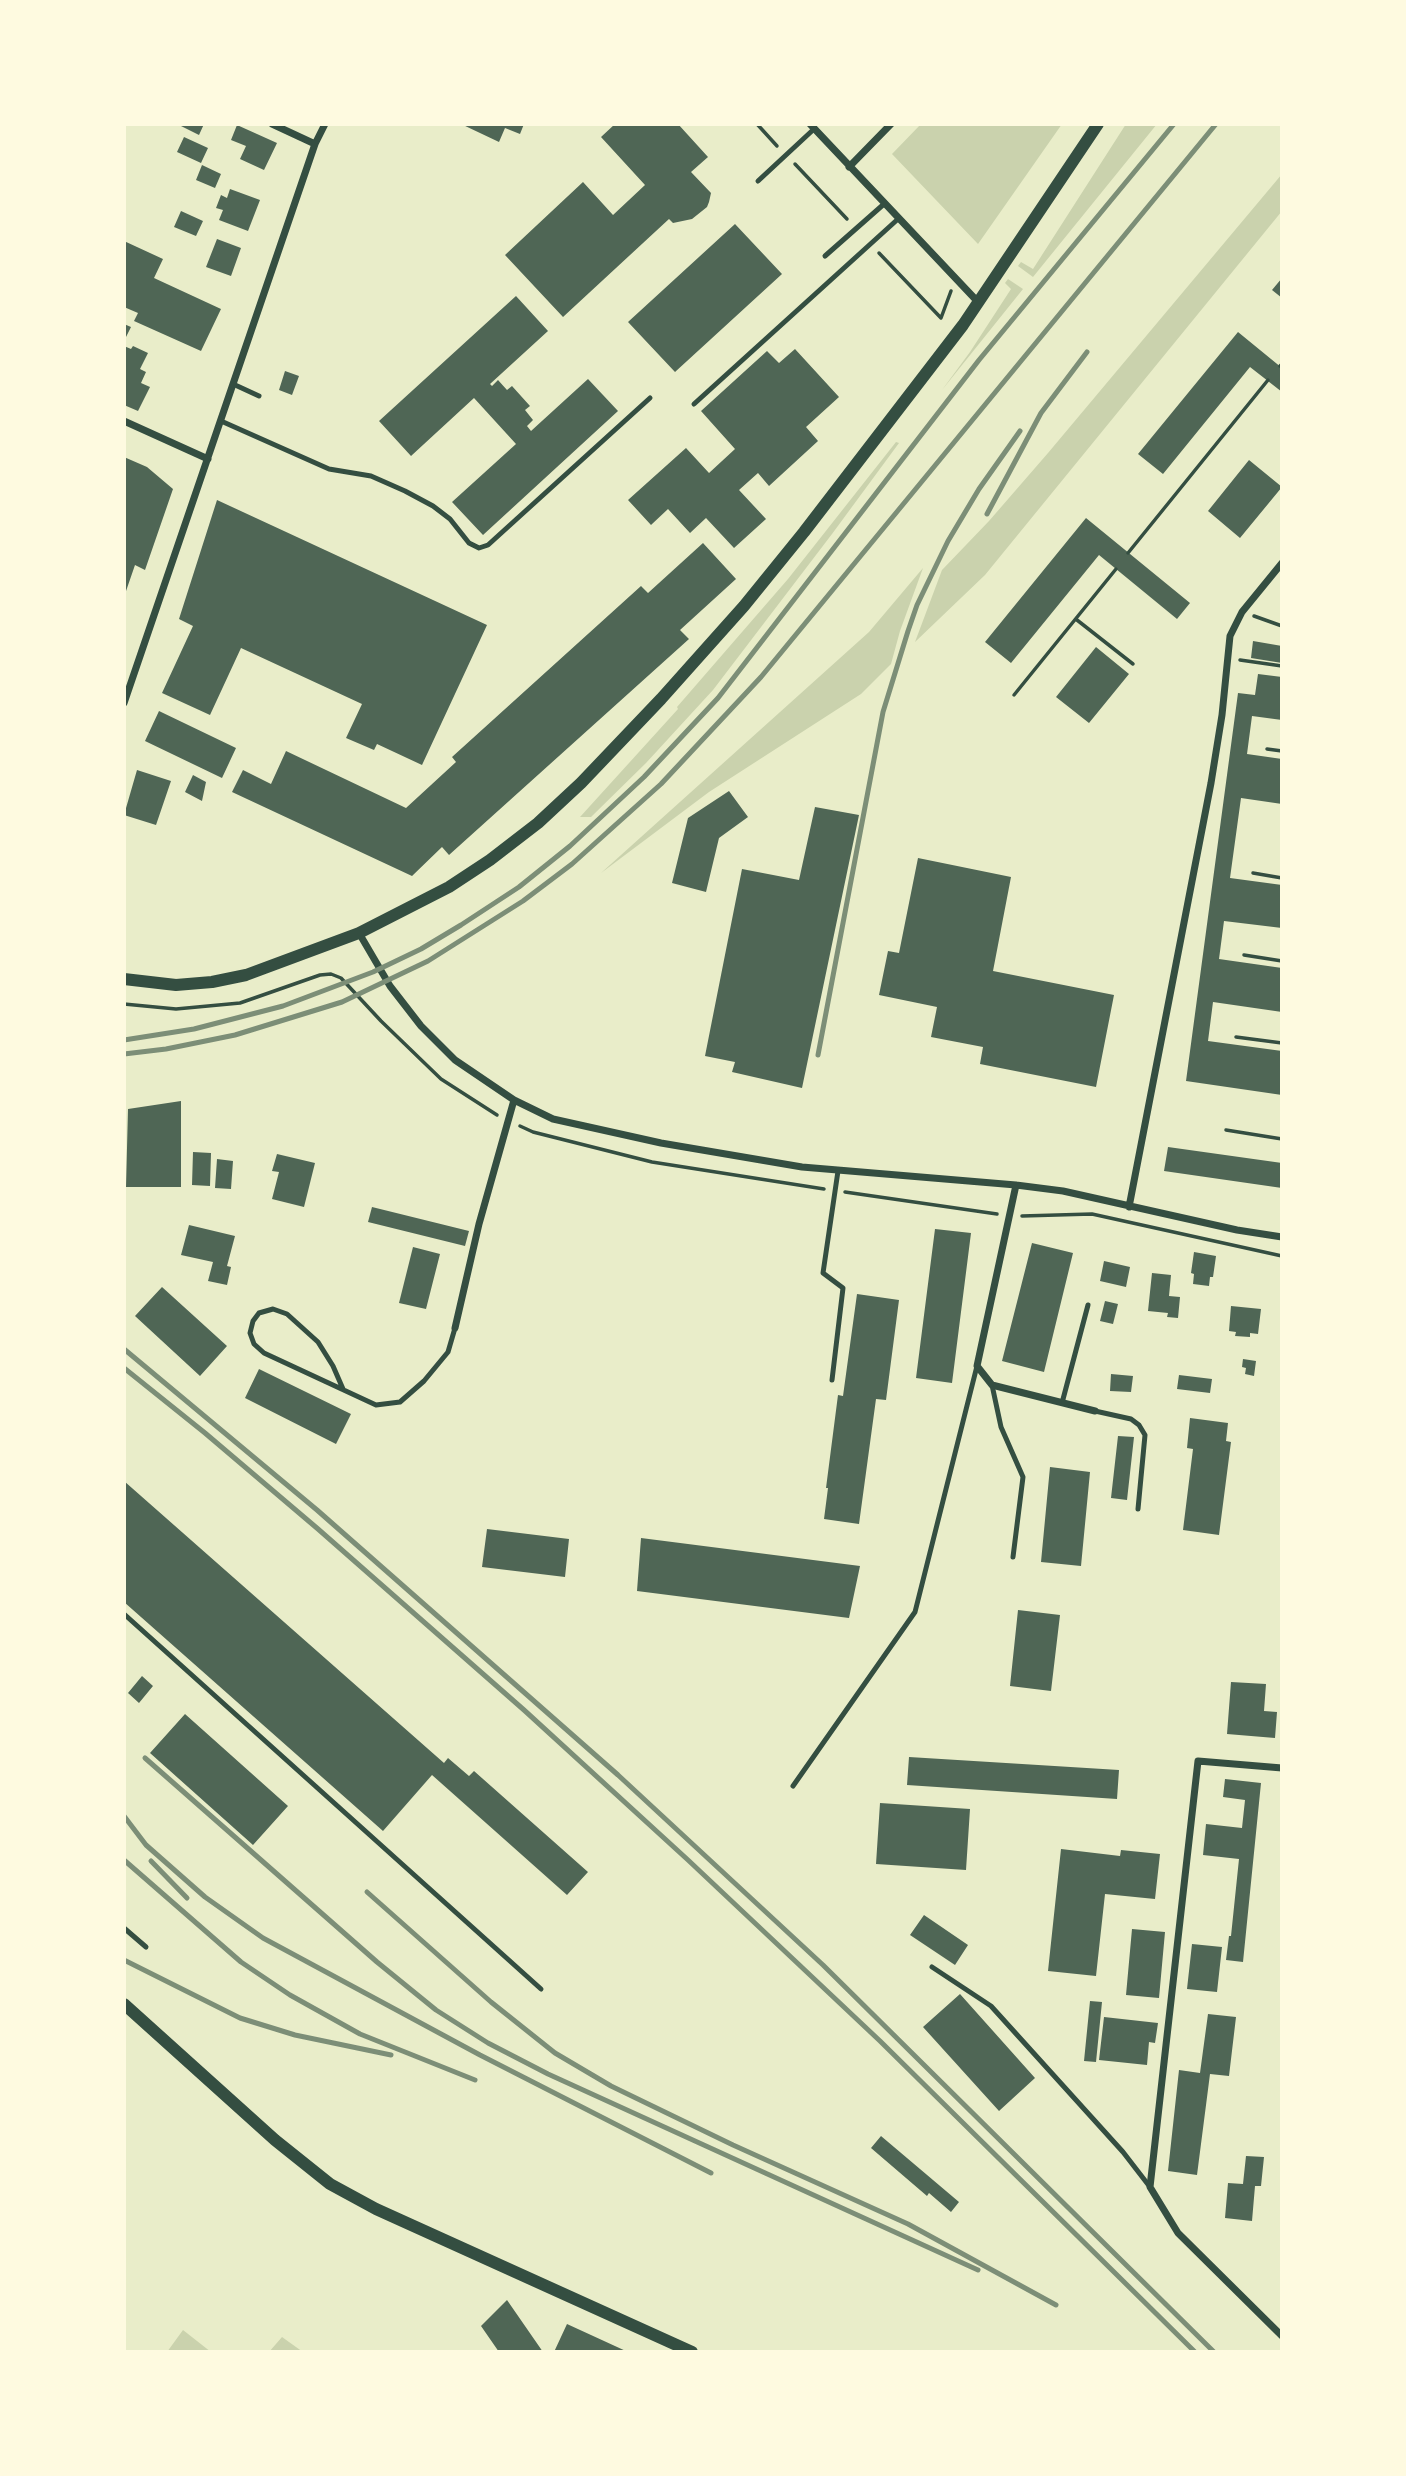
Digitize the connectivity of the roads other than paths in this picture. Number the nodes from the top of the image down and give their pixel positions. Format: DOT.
graph roads {
  1 [pos="272,124"];
  2 [pos="325,124"];
  3 [pos="891,124"];
  4 [pos="1098,124"];
  5 [pos="812,127"];
  6 [pos="315,144"];
  7 [pos="849,167"];
  8 [pos="758,181"];
  9 [pos="884,204"];
  10 [pos="898,219"];
  11 [pos="825,256"];
  12 [pos="978,302"];
  13 [pos="233,384"];
  14 [pos="259,396"];
  15 [pos="650,398"];
  16 [pos="694,404"];
  17 [pos="124,421"];
  18 [pos="220,421"];
  19 [pos="208,459"];
  20 [pos="1282,563"];
  21 [pos="124,703"];
  22 [pos="359,933"];
  23 [pos="124,979"];
  24 [pos="514,1100"];
  25 [pos="838,1171"];
  26 [pos="1016,1185"];
  27 [pos="1129,1206"];
  28 [pos="1282,1237"];
  29 [pos="1088,1305"];
  30 [pos="454,1328"];
  31 [pos="977,1366"];
  32 [pos="832,1380"];
  33 [pos="992,1385"];
  34 [pos="343,1389"];
  35 [pos="1062,1403"];
  36 [pos="1095,1411"];
  37 [pos="1138,1509"];
  38 [pos="1013,1557"];
  39 [pos="124,1614"];
  40 [pos="1282,1768"];
  41 [pos="793,1786"];
  42 [pos="124,1928"];
  43 [pos="146,1947"];
  44 [pos="932,1967"];
  45 [pos="541,1989"];
  46 [pos="124,2004"];
  47 [pos="1150,2187"];
  48 [pos="1282,2336"];
  49 [pos="676,2348"];
  50 [pos="692,2352"];
  1 -- 6 [label="street"];
  2 -- 6 [label="street"];
  3 -- 7 [label="street"];
  4 -- 12 [label="street"];
  5 -- 7 [label="street"];
  5 -- 8 [label="lane"];
  6 -- 13 [label="street"];
  7 -- 9 [label="street"];
  9 -- 10 [label="street"];
  9 -- 11 [label="lane"];
  10 -- 12 [label="street"];
  10 -- 16 [label="lane"];
  12 -- 22 [label="street"];
  13 -- 14 [label="lane"];
  13 -- 18 [label="street"];
  15 -- 18 [label="lane"];
  17 -- 19 [label="street"];
  18 -- 19 [label="street"];
  19 -- 21 [label="street"];
  20 -- 27 [label="street"];
  22 -- 23 [label="street"];
  22 -- 24 [label="street"];
  24 -- 25 [label="street"];
  24 -- 30 [label="street"];
  25 -- 26 [label="street"];
  25 -- 32 [label="lane"];
  26 -- 27 [label="street"];
  26 -- 31 [label="street"];
  27 -- 28 [label="street"];
  29 -- 35 [label="lane"];
  30 -- 34 [label="lane"];
  31 -- 33 [label="street"];
  31 -- 41 [label="lane"];
  33 -- 35 [label="street"];
  33 -- 38 [label="lane"];
  34 -- 34 [label="lane"];
  35 -- 36 [label="street"];
  36 -- 37 [label="lane"];
  39 -- 45 [label="lane"];
  40 -- 47 [label="street"];
  42 -- 43 [label="lane"];
  44 -- 47 [label="lane"];
  46 -- 49 [label="street"];
  47 -- 48 [label="street"];
  49 -- 50 [label="street"];
}
